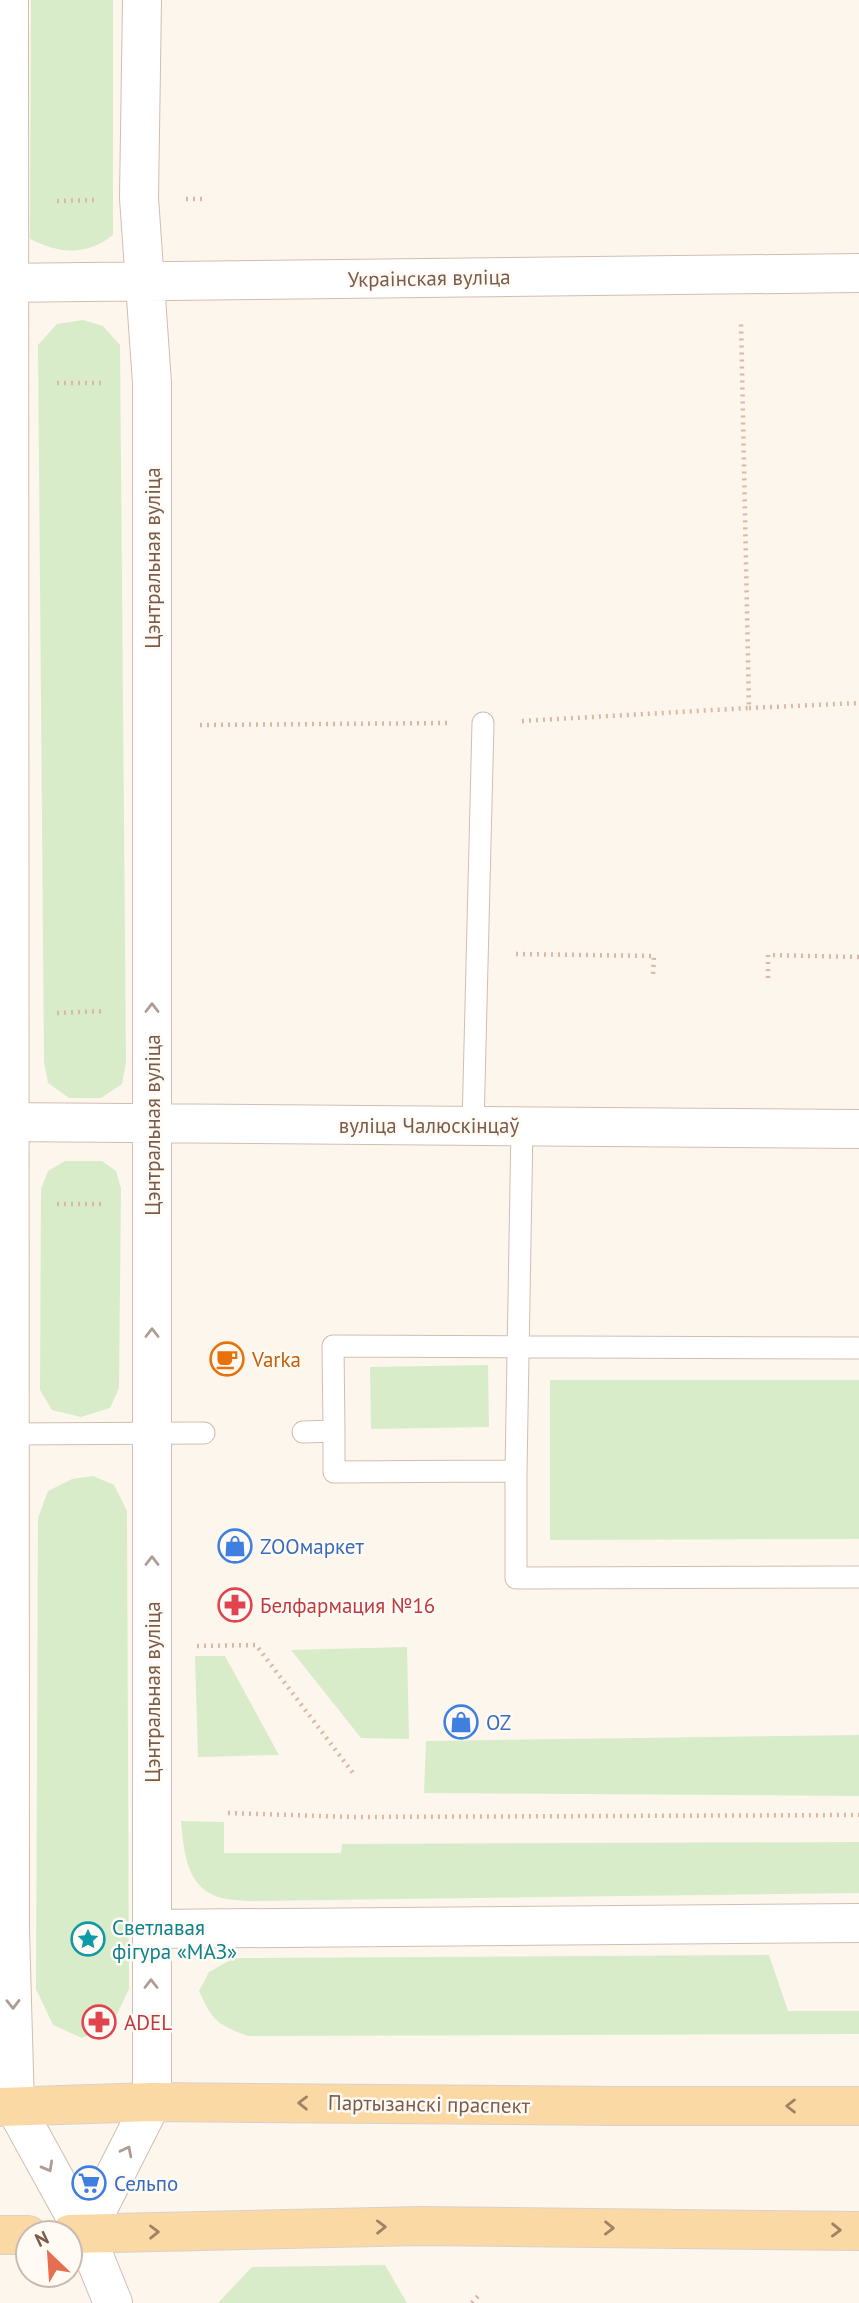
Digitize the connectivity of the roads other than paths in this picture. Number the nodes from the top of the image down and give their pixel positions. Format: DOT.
graph roads {
  1 [pos="9,0"];
  2 [pos="142,0"];
  3 [pos="859,273"];
  4 [pos="146,281"];
  5 [pos="5,283"];
  6 [pos="483,723"];
  7 [pos="5,1122"];
  8 [pos="152,1124"];
  9 [pos="473,1126"];
  10 [pos="522,1126"];
  11 [pos="859,1129"];
  12 [pos="519,1346"];
  13 [pos="859,1348"];
  14 [pos="334,1431"];
  15 [pos="303,1432"];
  16 [pos="152,1433"];
  17 [pos="204,1433"];
  18 [pos="5,1434"];
  19 [pos="516,1471"];
  20 [pos="859,1577"];
  21 [pos="859,1923"];
  22 [pos="151,1929"];
  23 [pos="5,1931"];
  24 [pos="152,2102"];
  25 [pos="859,2106"];
  26 [pos="8,2108"];
  27 [pos="70,2219"];
  28 [pos="84,2223"];
  29 [pos="859,2231"];
  30 [pos="84,2234"];
  31 [pos="84,2246"];
  32 [pos="113,2303"];
  1 -- 5 [label="street"];
  2 -- 4 [label="street, Цэнтральная вуліца"];
  3 -- 4 [label="street, Украінская вуліца"];
  4 -- 5 [label="street, Украінская вуліца"];
  8 -- 4 [label="street, Цэнтральная вуліца, one-way"];
  5 -- 7 [label="street"];
  6 -- 9 [label="lane"];
  7 -- 8 [label="street, вуліца Чалюскінцаў"];
  7 -- 18 [label="street"];
  8 -- 9 [label="street, вуліца Чалюскінцаў"];
  16 -- 8 [label="street, Цэнтральная вуліца, one-way"];
  9 -- 10 [label="street, вуліца Чалюскінцаў"];
  10 -- 11 [label="street, вуліца Чалюскінцаў"];
  10 -- 12 [label="lane"];
  12 -- 13 [label="lane"];
  12 -- 14 [label="lane"];
  12 -- 19 [label="lane"];
  14 -- 15 [label="lane"];
  14 -- 19 [label="lane"];
  16 -- 17 [label="lane"];
  16 -- 18 [label="lane"];
  22 -- 16 [label="street, Цэнтральная вуліца, one-way"];
  18 -- 23 [label="street"];
  19 -- 20 [label="lane"];
  21 -- 22 [label="street"];
  24 -- 22 [label="street, Цэнтральная вуліца, one-way"];
  23 -- 26 [label="street, one-way"];
  25 -- 24 [label="main road, Партызанскі праспект, one-way"];
  24 -- 26 [label="main road, Партызанскі праспект"];
  28 -- 24 [label="street, Цэнтральная вуліца, one-way"];
  26 -- 27 [label="street, one-way"];
  30 -- 29 [label="main road, one-way"];
  31 -- 32 [label="street"];
}
